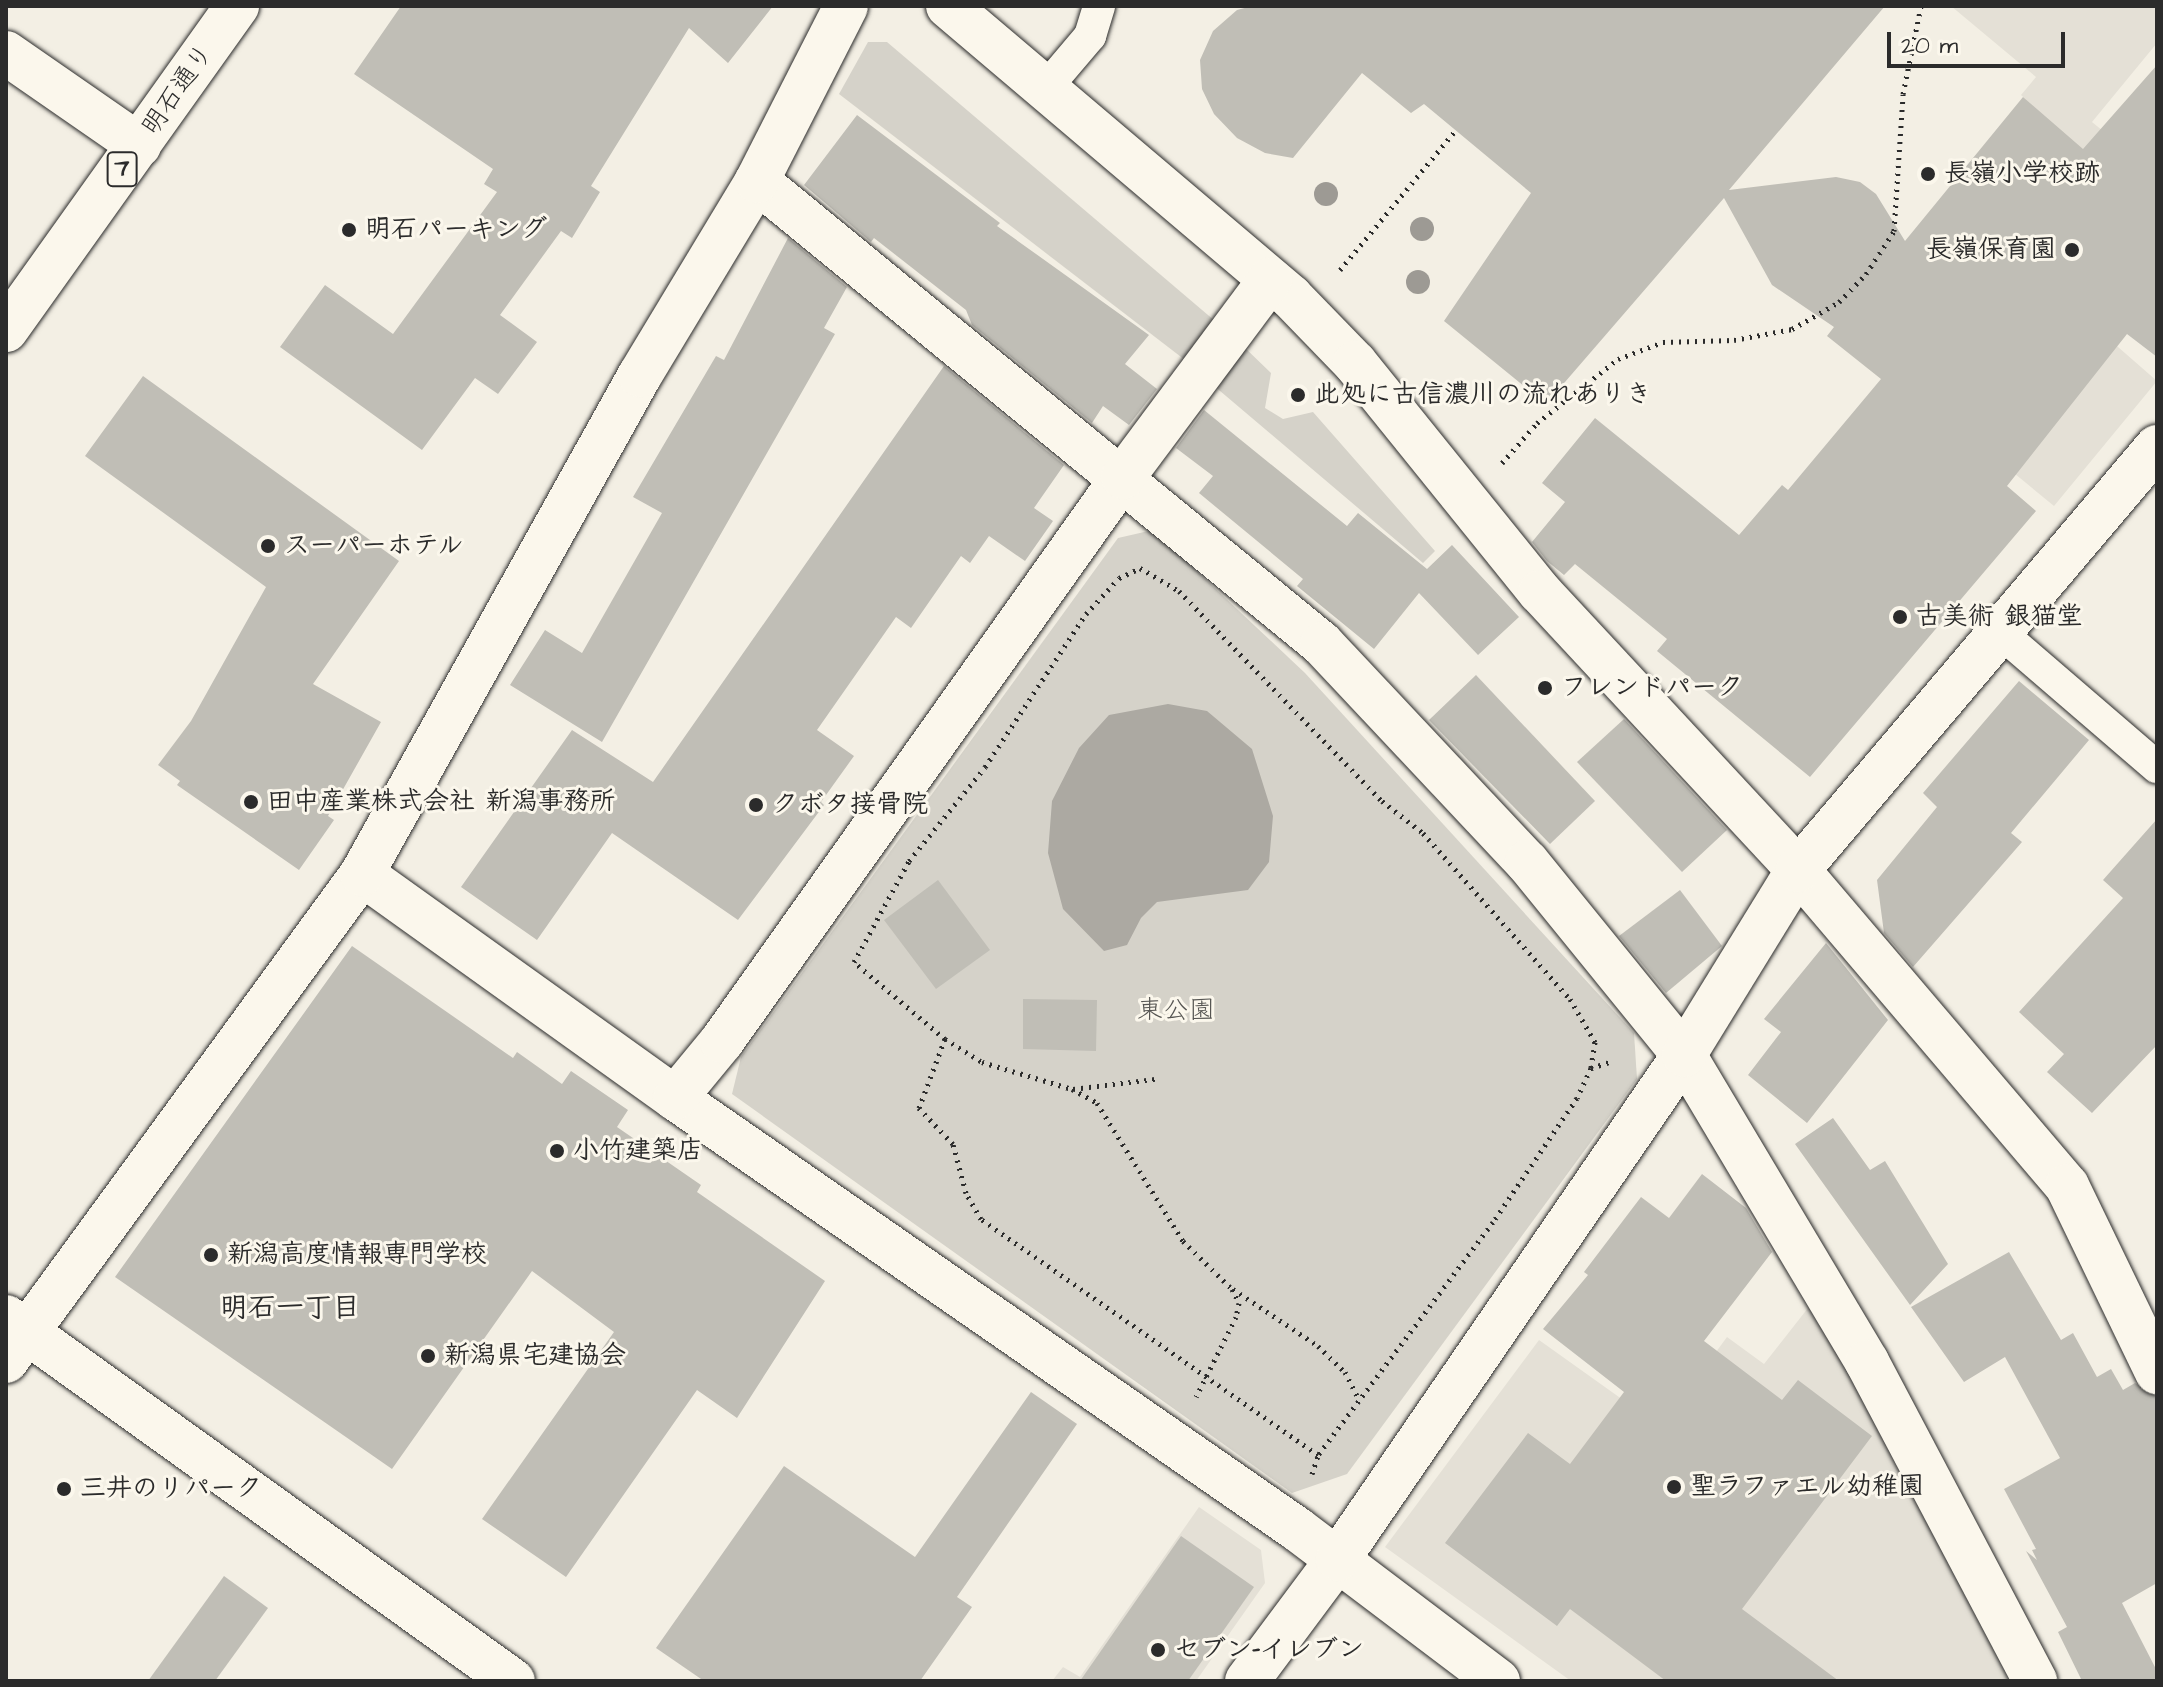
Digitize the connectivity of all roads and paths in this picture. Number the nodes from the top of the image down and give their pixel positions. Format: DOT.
graph roads {
  1 [pos="237,6"];
  2 [pos="846,6"];
  3 [pos="948,6"];
  4 [pos="1099,6"];
  5 [pos="1921,6"];
  6 [pos="6,53"];
  7 [pos="1045,89"];
  8 [pos="1455,131"];
  9 [pos="139,145"];
  10 [pos="757,181"];
  11 [pos="1340,270"];
  12 [pos="1270,280"];
  13 [pos="6,330"];
  14 [pos="2157,447"];
  15 [pos="1123,477"];
  16 [pos="1464,504"];
  17 [pos="2001,633"];
  18 [pos="2157,767"];
  19 [pos="1423,833"];
  20 [pos="1455,867"];
  21 [pos="1798,870"];
  22 [pos="362,874"];
  23 [pos="945,1039"];
  24 [pos="1684,1055"];
  25 [pos="1155,1079"];
  26 [pos="1072,1089"];
  27 [pos="675,1098"];
  28 [pos="1232,1289"];
  29 [pos="13,1337"];
  30 [pos="2157,1372"];
  31 [pos="1208,1378"];
  32 [pos="1359,1400"];
  33 [pos="1338,1559"];
  34 [pos="513,1681"];
  35 [pos="1247,1681"];
  36 [pos="1498,1681"];
  37 [pos="2035,1681"];
  1 -- 9 [label="main road, 明石通り / 7"];
  2 -- 10 [label="main road"];
  3 -- 7 [label="main road"];
  4 -- 7 [label="lane"];
  5 -- 16 [label="path"];
  6 -- 9 [label="main road"];
  7 -- 12 [label="main road"];
  8 -- 11 [label="path"];
  9 -- 13 [label="main road, 明石通り / 7"];
  10 -- 15 [label="main road"];
  10 -- 22 [label="main road"];
  12 -- 15 [label="main road"];
  12 -- 16 [label="main road"];
  14 -- 17 [label="main road"];
  15 -- 24 [label="main road"];
  15 -- 27 [label="main road"];
  16 -- 21 [label="main road"];
  17 -- 18 [label="lane"];
  17 -- 21 [label="main road"];
  19 -- 23 [label="path"];
  20 -- 32 [label="path"];
  21 -- 24 [label="main road"];
  21 -- 30 [label="main road"];
  22 -- 27 [label="main road"];
  22 -- 29 [label="main road"];
  23 -- 26 [label="path"];
  23 -- 31 [label="path"];
  24 -- 33 [label="main road"];
  24 -- 37 [label="main road"];
  25 -- 26 [label="path"];
  26 -- 28 [label="path"];
  27 -- 33 [label="main road"];
  28 -- 31 [label="path"];
  28 -- 32 [label="path"];
  29 -- 34 [label="main road"];
  31 -- 32 [label="path"];
  33 -- 35 [label="main road"];
  33 -- 36 [label="main road"];
}
